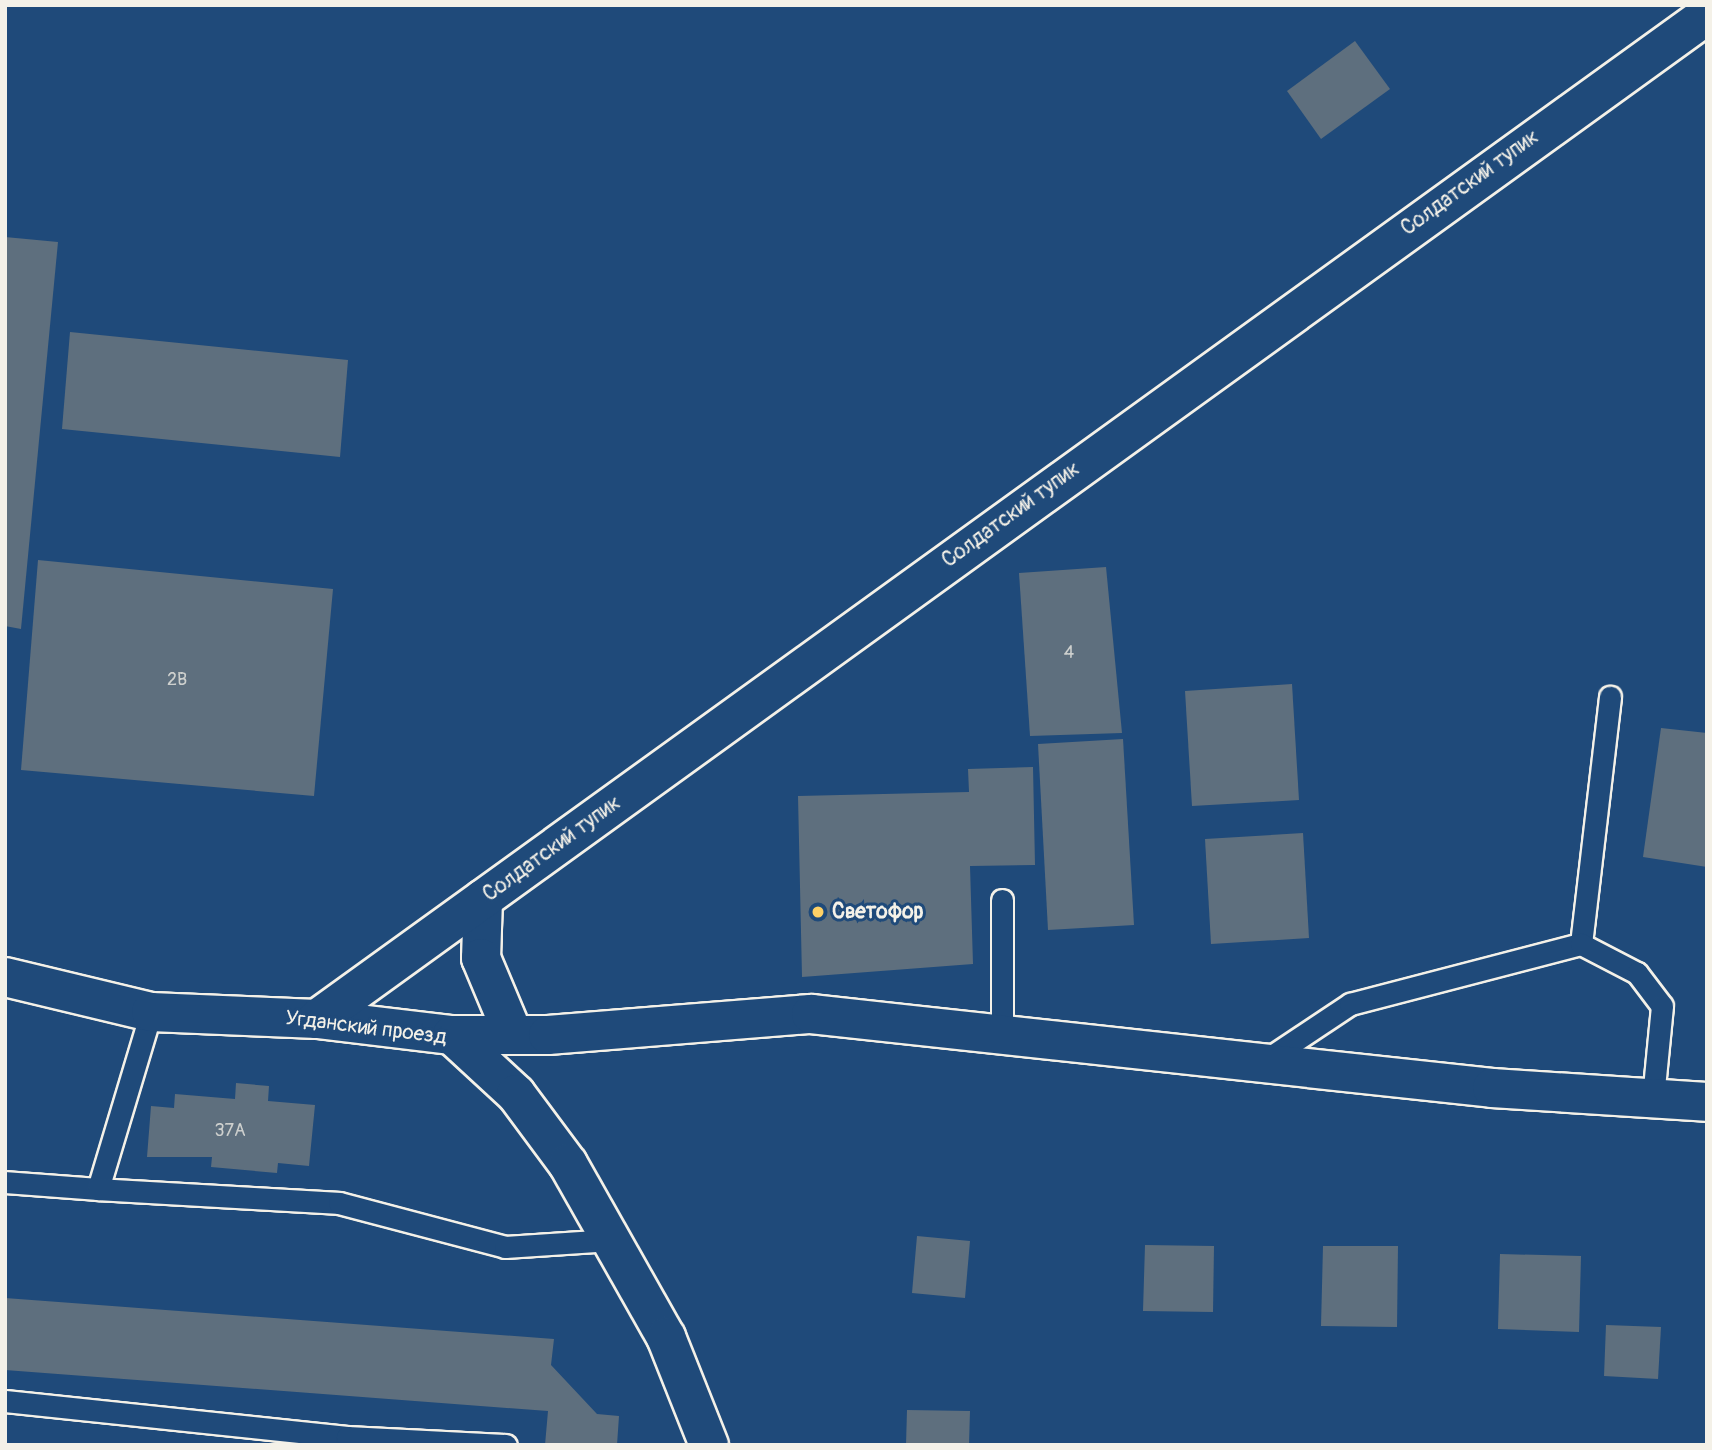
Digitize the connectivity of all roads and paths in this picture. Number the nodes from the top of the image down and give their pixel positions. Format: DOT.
graph roads {
  1 [pos="1707,15"];
  2 [pos="1610,697"];
  3 [pos="483,899"];
  4 [pos="1002,900"];
  5 [pos="1581,943"];
  6 [pos="5,977"];
  7 [pos="151,1012"];
  8 [pos="317,1019"];
  9 [pos="513,1034"];
  10 [pos="453,1035"];
  11 [pos="1002,1035"];
  12 [pos="1262,1063"];
  13 [pos="1653,1098"];
  14 [pos="1707,1102"];
  15 [pos="5,1182"];
  16 [pos="98,1189"];
  17 [pos="611,1240"];
  18 [pos="5,1401"];
  19 [pos="347,1441"];
  20 [pos="506,1445"];
  21 [pos="709,1445"];
  1 -- 3 [label="street, Солдатский тупик"];
  2 -- 5 [label="lane"];
  3 -- 8 [label="street, Солдатский тупик"];
  3 -- 9 [label="street"];
  4 -- 11 [label="lane"];
  5 -- 12 [label="lane"];
  5 -- 13 [label="lane"];
  6 -- 7 [label="street, Угданский проезд"];
  7 -- 8 [label="street, Угданский проезд"];
  7 -- 16 [label="lane"];
  8 -- 10 [label="street, Угданский проезд"];
  9 -- 10 [label="street"];
  9 -- 11 [label="street"];
  10 -- 17 [label="street, Угданский проезд"];
  11 -- 12 [label="street"];
  12 -- 13 [label="street"];
  13 -- 14 [label="street"];
  15 -- 16 [label="lane"];
  16 -- 17 [label="lane"];
  17 -- 21 [label="street, Угданский проезд"];
  18 -- 19 [label="lane"];
  19 -- 20 [label="lane"];
}
